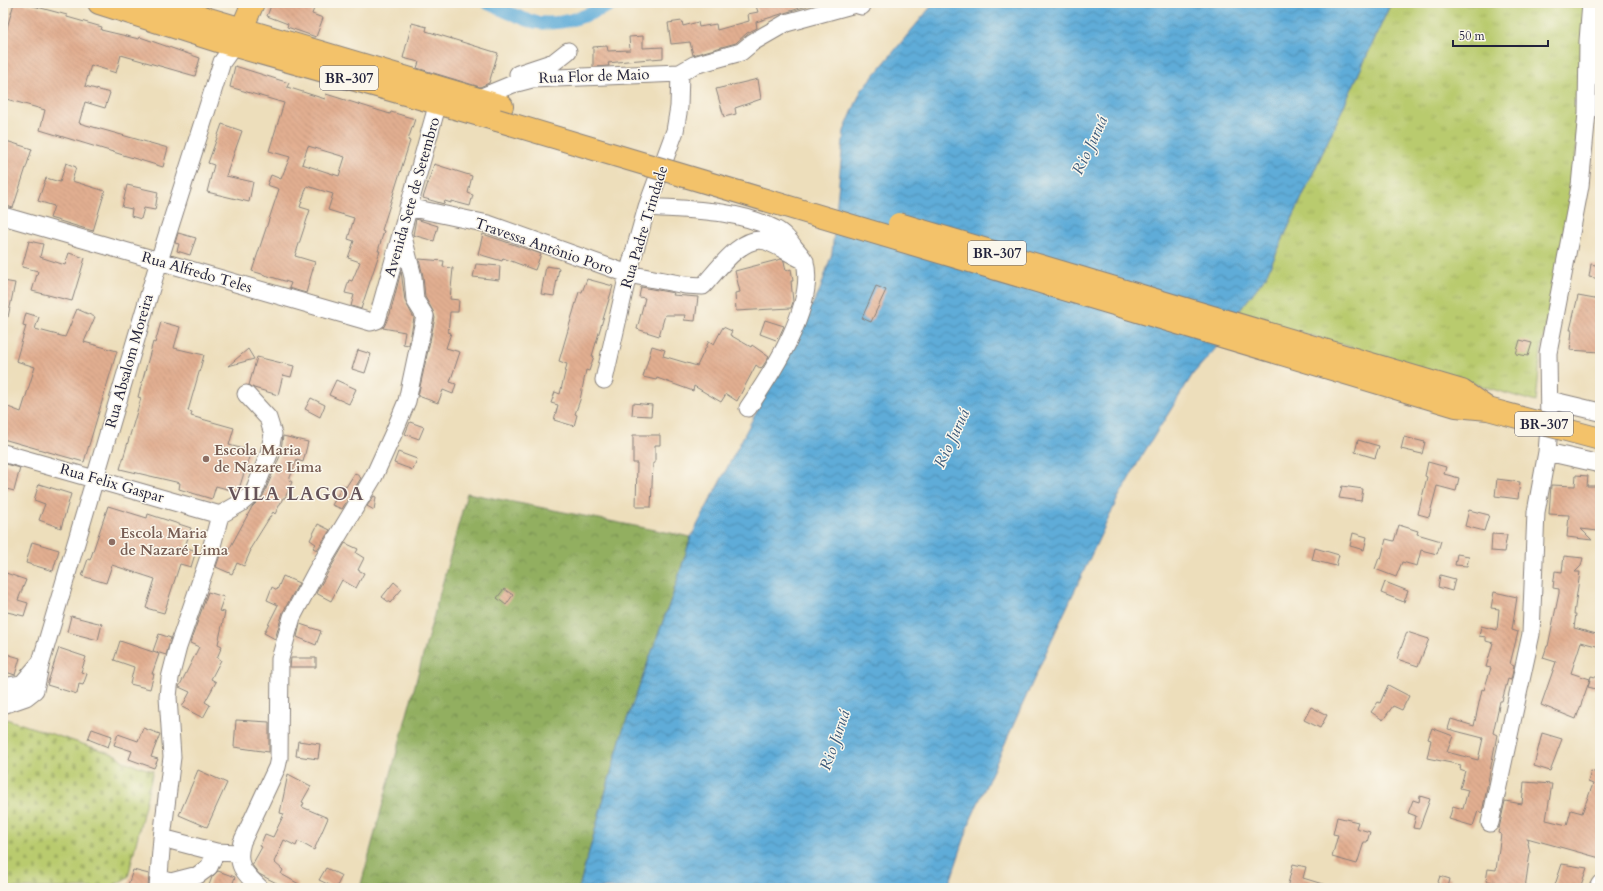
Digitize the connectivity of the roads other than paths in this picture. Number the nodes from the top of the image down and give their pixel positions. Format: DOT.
graph roads {
  1 [pos="99,3"];
  2 [pos="155,3"];
  3 [pos="236,3"];
  4 [pos="253,3"];
  5 [pos="1591,3"];
  6 [pos="862,6"];
  7 [pos="230,40"];
  8 [pos="568,51"];
  9 [pos="680,74"];
  10 [pos="440,96"];
  11 [pos="490,106"];
  12 [pos="1593,113"];
  13 [pos="408,207"];
  14 [pos="647,207"];
  15 [pos="3,216"];
  16 [pos="402,233"];
  17 [pos="159,261"];
  18 [pos="805,261"];
  19 [pos="628,274"];
  20 [pos="381,306"];
  21 [pos="604,380"];
  22 [pos="246,394"];
  23 [pos="1550,400"];
  24 [pos="748,408"];
  25 [pos="1600,412"];
  26 [pos="1600,439"];
  27 [pos="1547,452"];
  28 [pos="3,453"];
  29 [pos="1600,464"];
  30 [pos="95,478"];
  31 [pos="220,515"];
  32 [pos="41,662"];
  33 [pos="3,687"];
  34 [pos="3,705"];
  35 [pos="1490,823"];
  36 [pos="162,838"];
  37 [pos="240,848"];
  38 [pos="216,852"];
  39 [pos="159,883"];
  40 [pos="1600,884"];
  41 [pos="260,888"];
  42 [pos="1598,888"];
  1 -- 7 [label="main road"];
  2 -- 7 [label="main road"];
  3 -- 7 [label="main road"];
  4 -- 7 [label="main road"];
  5 -- 12 [label="street"];
  6 -- 9 [label="street, Rua Flor de Maio"];
  7 -- 10 [label="main road, BR-307"];
  7 -- 17 [label="street, Rua Absalom Moreira"];
  8 -- 11 [label="street"];
  9 -- 11 [label="street, Rua Flor de Maio"];
  9 -- 14 [label="street, Rua Padre Trindade"];
  10 -- 11 [label="main road, BR-307"];
  10 -- 13 [label="street, Avenida Sete de Setembro"];
  11 -- 26 [label="main road, BR-307, bridge"];
  12 -- 23 [label="street"];
  13 -- 16 [label="street, Avenida Sete de Setembro"];
  13 -- 19 [label="street, Travessa Antônio Poro"];
  14 -- 18 [label="street"];
  14 -- 19 [label="street, Rua Padre Trindade"];
  15 -- 17 [label="street, Rua Alfredo Teles"];
  16 -- 20 [label="street, Avenida Sete de Setembro"];
  16 -- 37 [label="street"];
  17 -- 20 [label="street, Rua Alfredo Teles"];
  17 -- 30 [label="street, Rua Absalom Moreira"];
  18 -- 19 [label="street, Travessa Antônio Poro"];
  18 -- 24 [label="street"];
  19 -- 21 [label="street, Rua Padre Trindade"];
  22 -- 31 [label="street"];
  23 -- 25 [label="street"];
  23 -- 27 [label="street"];
  27 -- 29 [label="street"];
  27 -- 35 [label="street"];
  28 -- 30 [label="street, Rua Felix Gaspar"];
  30 -- 31 [label="street, Rua Felix Gaspar"];
  30 -- 32 [label="street, Rua Absalom Moreira"];
  31 -- 36 [label="street"];
  32 -- 33 [label="street"];
  32 -- 34 [label="street, Rua Absalom Moreira"];
  36 -- 38 [label="street"];
  36 -- 39 [label="street"];
  37 -- 38 [label="street"];
  37 -- 41 [label="street"];
  38 -- 39 [label="street"];
  40 -- 42 [label="street"];
}
